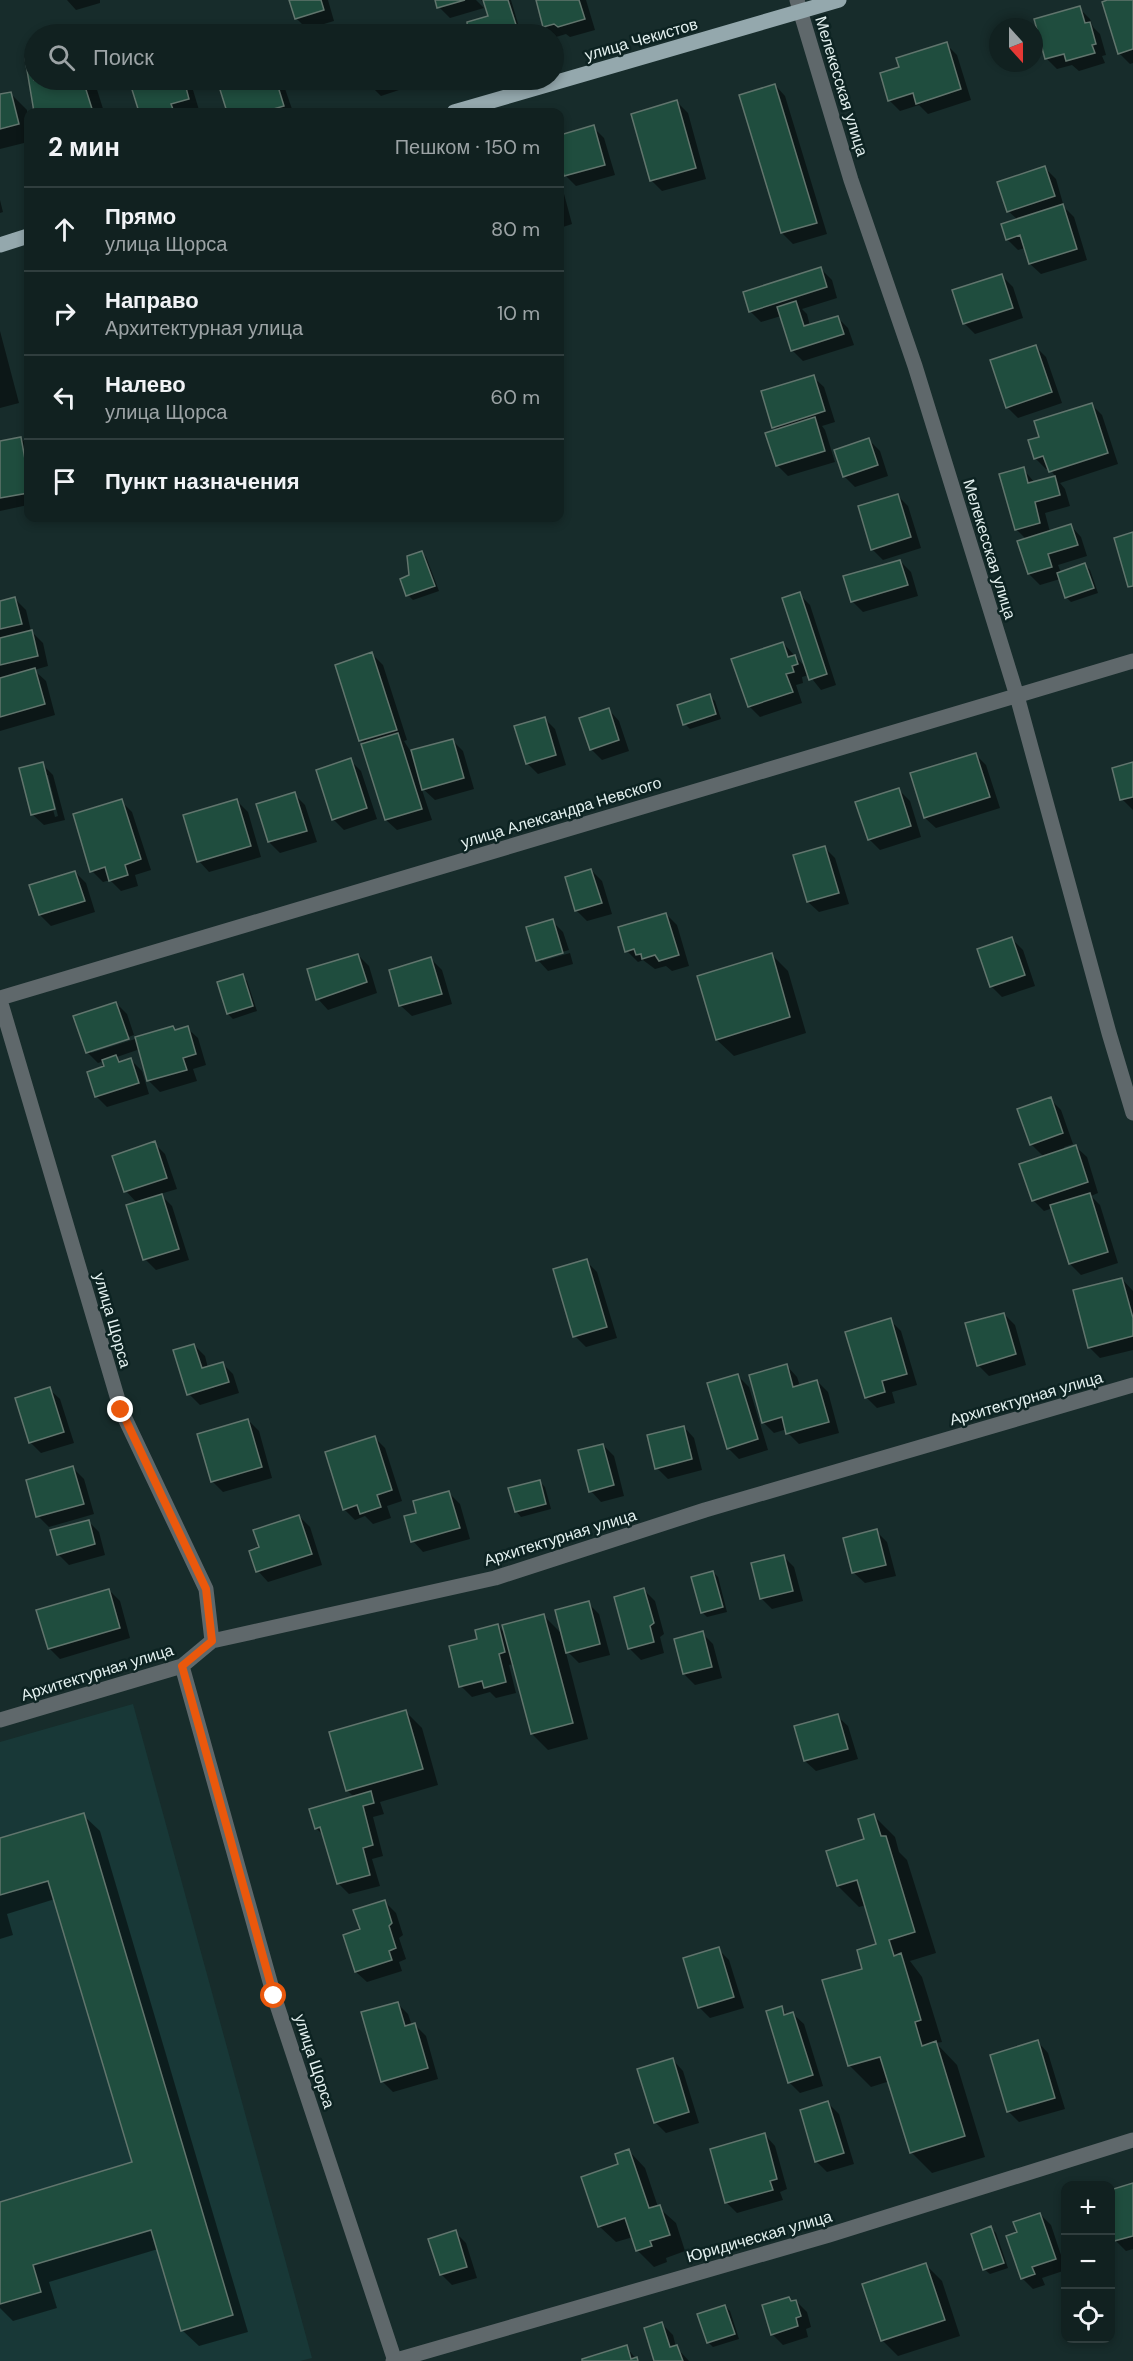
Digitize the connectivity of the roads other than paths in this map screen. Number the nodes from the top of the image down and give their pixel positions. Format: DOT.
graph roads {
  1 [pos="839,0"];
  2 [pos="799,6"];
  3 [pos="564,78"];
  4 [pos="526,90"];
  5 [pos="467,108"];
  6 [pos="24,237"];
  7 [pos="0,244"];
  8 [pos="1133,661"];
  9 [pos="1017,696"];
  10 [pos="0,999"];
  11 [pos="1133,1113"];
  12 [pos="1133,1385"];
  13 [pos="212,1641"];
  14 [pos="182,1666"];
  15 [pos="0,1720"];
  16 [pos="1133,2140"];
  17 [pos="394,2361"];
  1 -- 2 [label="main road, улица Чекистов"];
  2 -- 3 [label="main road, улица Чекистов"];
  2 -- 9 [label="street, Мелекесская улица"];
  4 -- 5 [label="main road, улица Чекистов"];
  6 -- 7 [label="main road"];
  8 -- 9 [label="street, улица Александра Невского"];
  9 -- 10 [label="street, улица Александра Невского"];
  9 -- 11 [label="street, Мелекесская улица"];
  10 -- 13 [label="street, улица Щорса"];
  12 -- 13 [label="street, Архитектурная улица"];
  13 -- 14 [label="street, Архитектурная улица"];
  14 -- 15 [label="street, Архитектурная улица"];
  14 -- 17 [label="street, улица Щорса"];
  16 -- 17 [label="street, Юридическая улица"];
}
